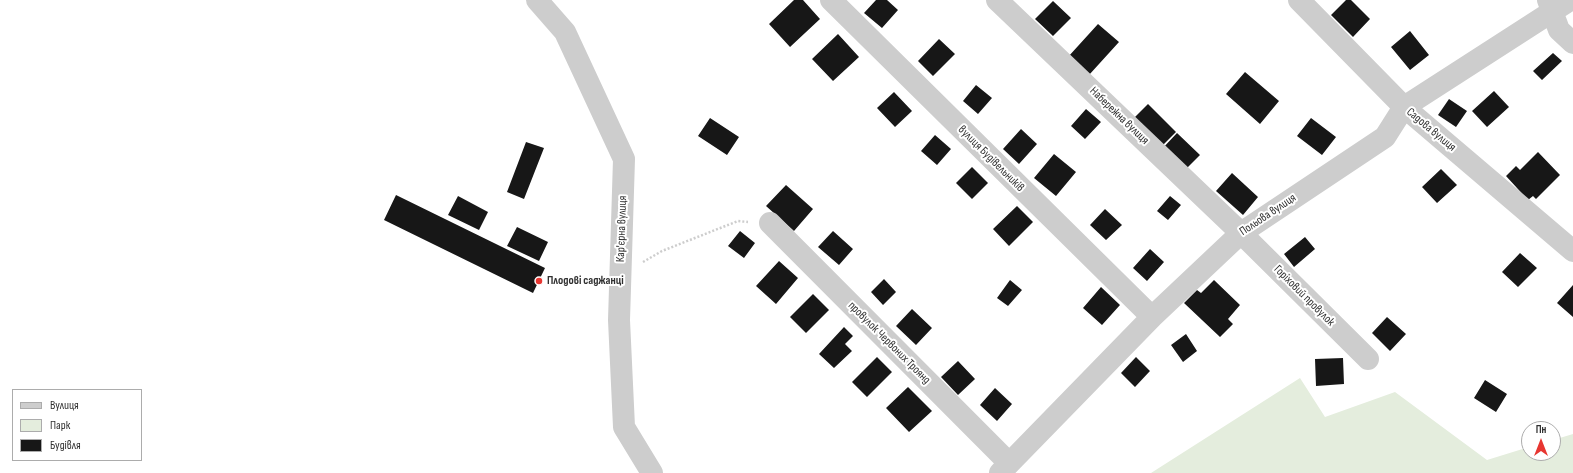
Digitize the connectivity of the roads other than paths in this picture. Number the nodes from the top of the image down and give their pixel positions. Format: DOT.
graph roads {
  1 [pos="537,0"];
  2 [pos="831,0"];
  3 [pos="997,0"];
  4 [pos="1299,0"];
  5 [pos="1557,3"];
  6 [pos="1573,43"];
  7 [pos="1404,107"];
  8 [pos="770,223"];
  9 [pos="1241,233"];
  10 [pos="1573,251"];
  11 [pos="1152,317"];
  12 [pos="1368,359"];
  13 [pos="1004,468"];
  14 [pos="652,473"];
  1 -- 14 [label="street, Кар'єрна вулиця"];
  2 -- 11 [label="street, вулиця Будівельників"];
  3 -- 9 [label="street, Набережна вулиця"];
  4 -- 7 [label="street, Садова вулиця"];
  5 -- 6 [label="street"];
  5 -- 7 [label="street, Польова вулиця"];
  7 -- 9 [label="street, Польова вулиця"];
  7 -- 10 [label="street, Садова вулиця"];
  8 -- 13 [label="street, провулок Червоних Троянд"];
  9 -- 11 [label="street, Польова вулиця"];
  9 -- 12 [label="street, Горіховий провулок"];
  11 -- 13 [label="street, Польова вулиця"];
}
